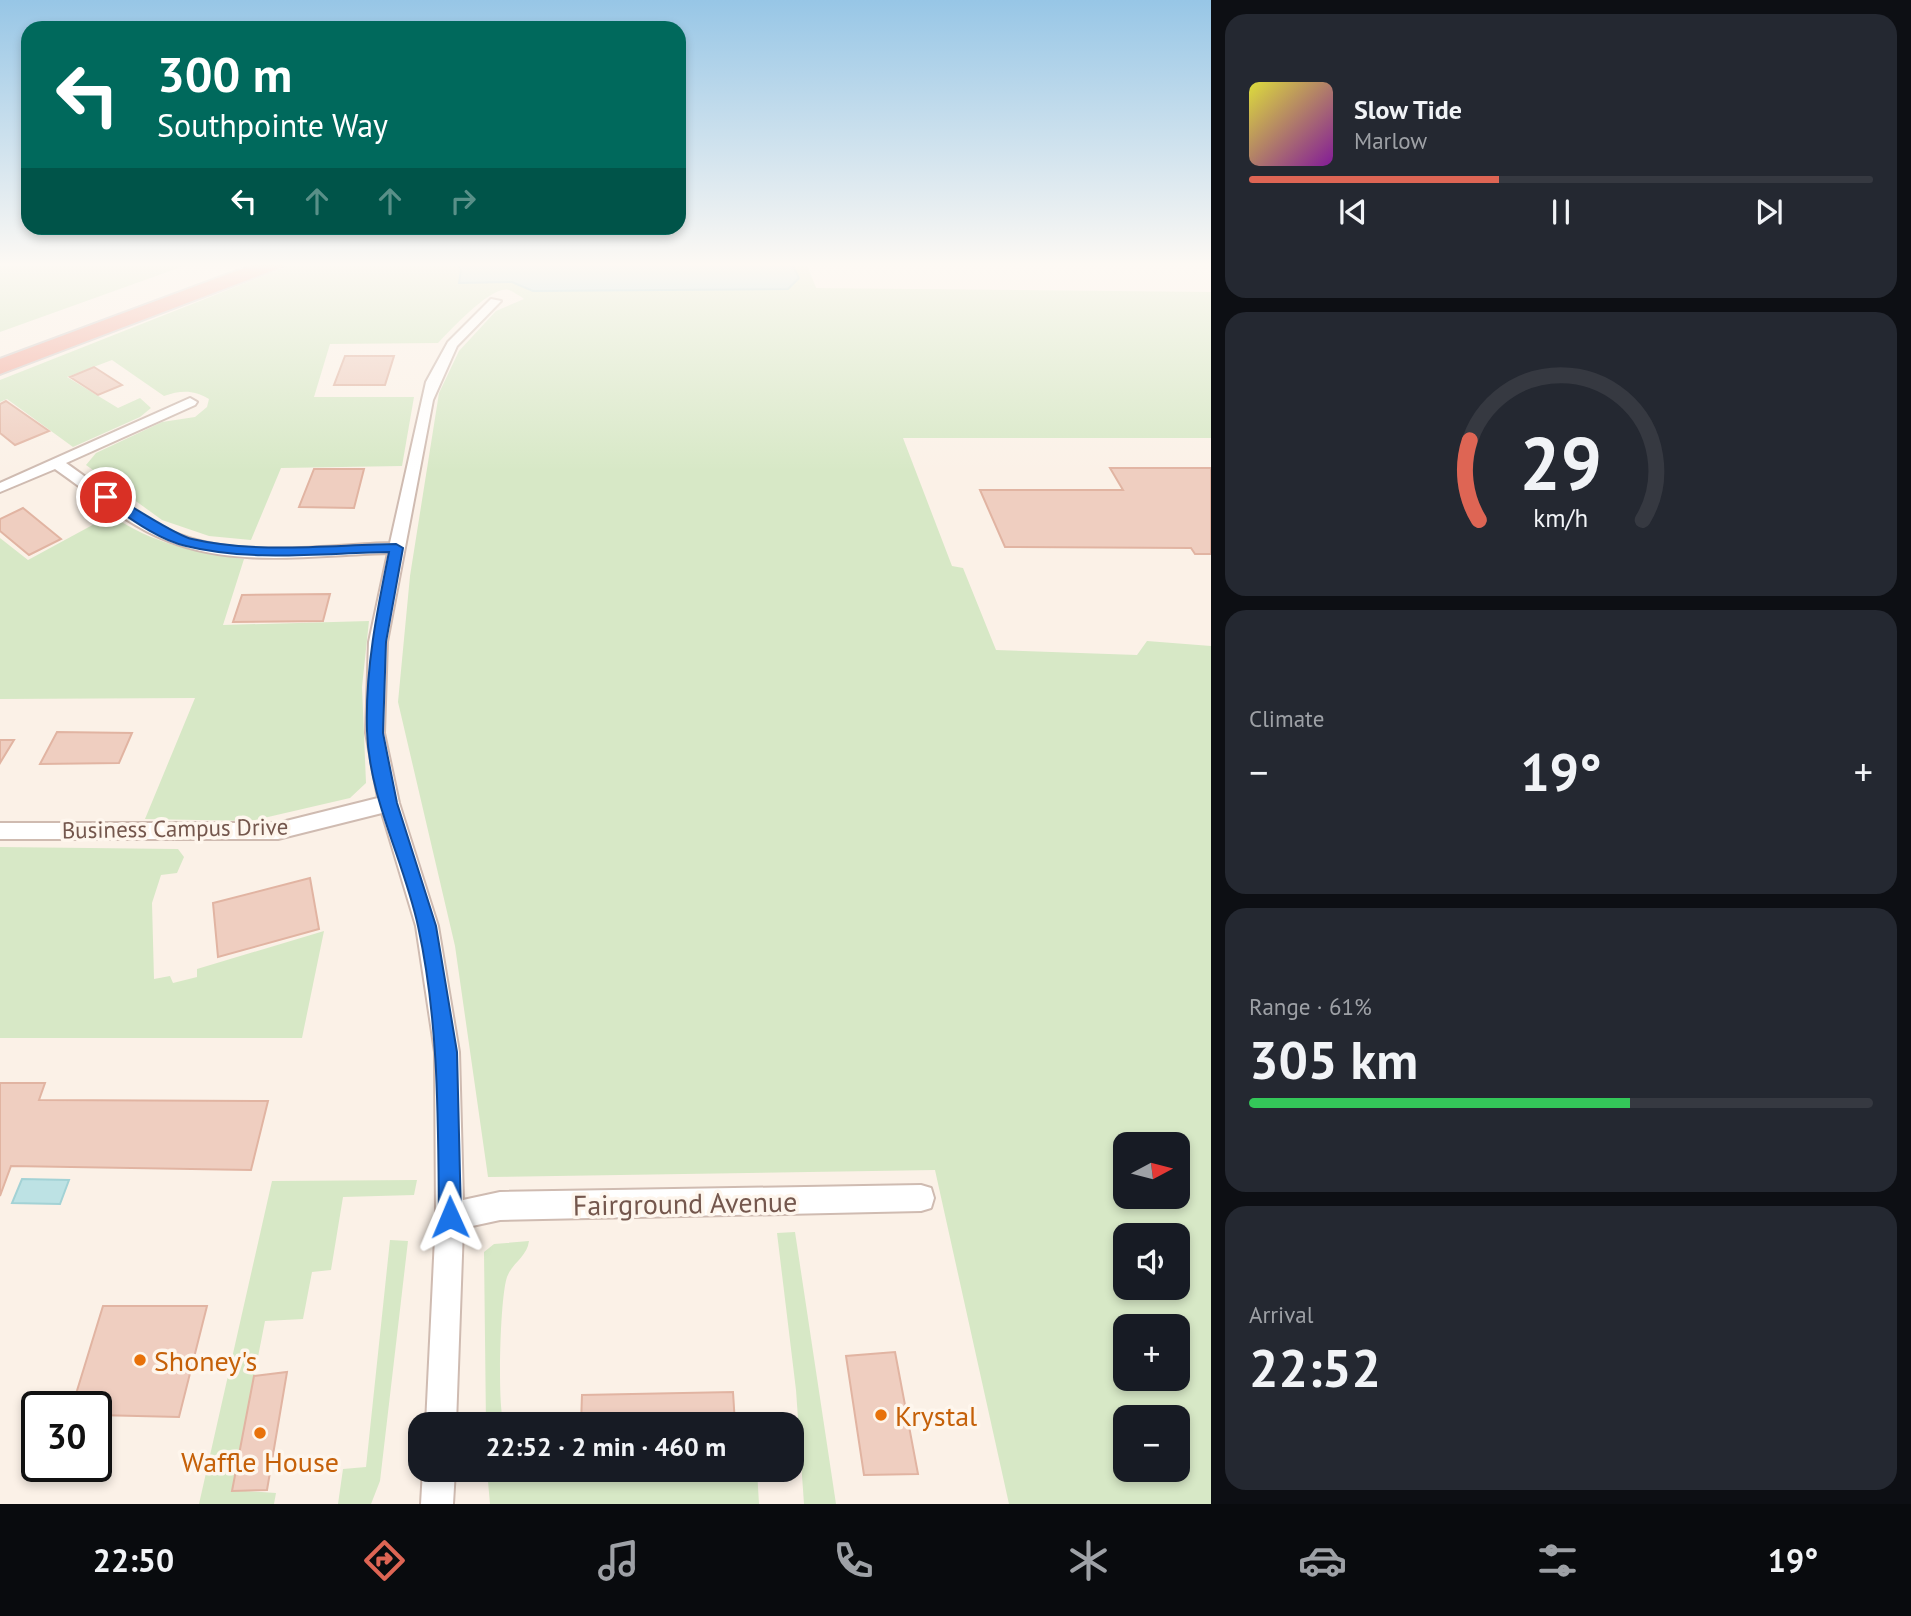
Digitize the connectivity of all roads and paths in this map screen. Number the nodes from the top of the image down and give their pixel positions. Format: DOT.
graph roads {
  1 [pos="45,332"];
  2 [pos="92,332"];
  3 [pos="460,332"];
  4 [pos="0,349"];
  5 [pos="0,367"];
  6 [pos="190,402"];
  7 [pos="56,463"];
  8 [pos="0,488"];
  9 [pos="396,548"];
  10 [pos="389,803"];
  11 [pos="0,831"];
  12 [pos="921,1198"];
  13 [pos="450,1217"];
  14 [pos="442,1412"];
  15 [pos="438,1482"];
  16 [pos="437,1504"];
  1 -- 4 [label="highway"];
  2 -- 5 [label="highway"];
  3 -- 9 [label="street"];
  6 -- 7 [label="street"];
  7 -- 8 [label="street"];
  7 -- 9 [label="street"];
  9 -- 10 [label="street"];
  10 -- 11 [label="street, Business Campus Drive"];
  10 -- 13 [label="street"];
  12 -- 13 [label="street, Fairground Avenue"];
  13 -- 14 [label="street"];
  15 -- 16 [label="street"];
}
